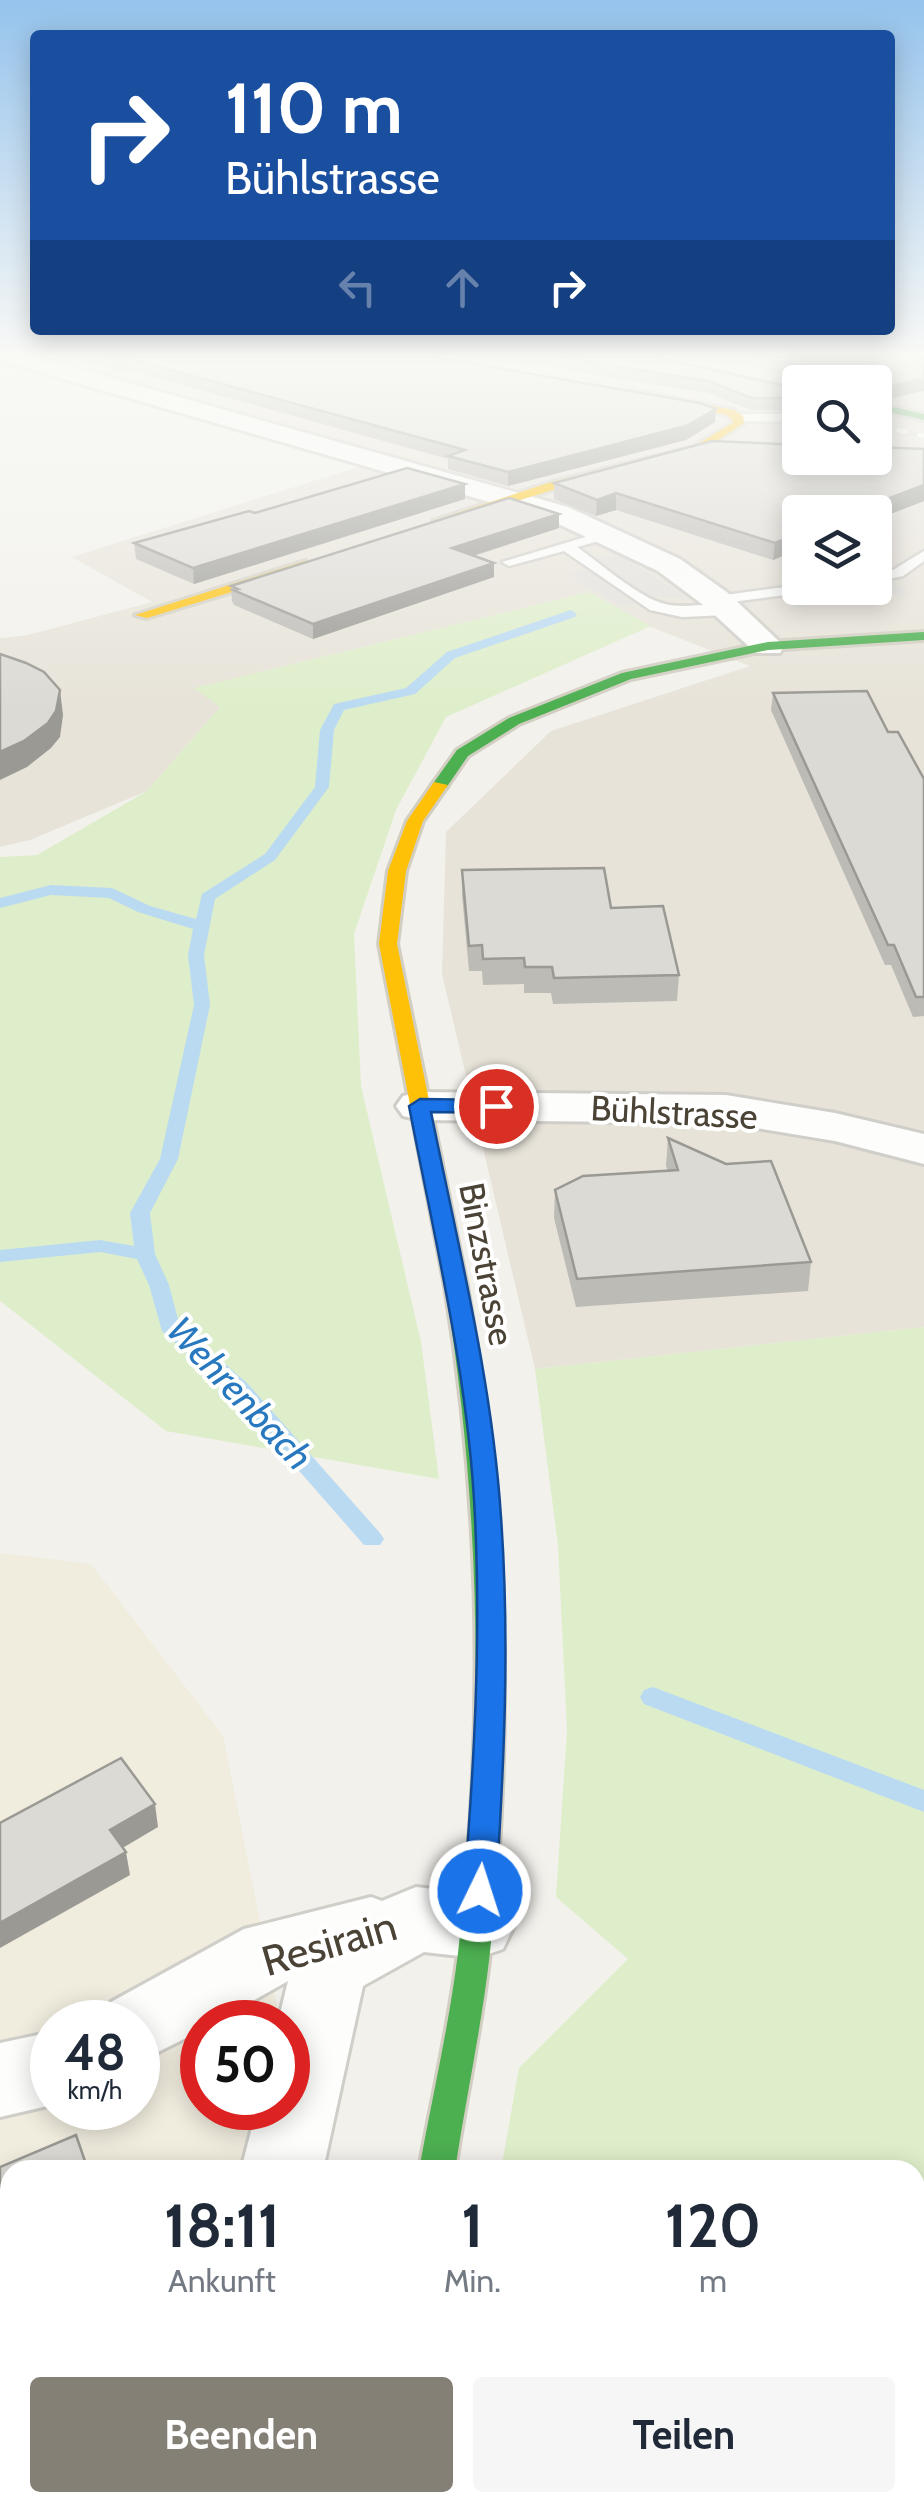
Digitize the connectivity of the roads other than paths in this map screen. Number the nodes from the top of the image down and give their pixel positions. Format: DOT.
graph roads {
  1 [pos="427,474"];
  2 [pos="603,474"];
  3 [pos="510,498"];
  4 [pos="417,528"];
  5 [pos="609,534"];
  6 [pos="566,546"];
  7 [pos="924,554"];
  8 [pos="324,558"];
  9 [pos="509,562"];
  10 [pos="892,574"];
  11 [pos="782,593"];
  12 [pos="722,605"];
  13 [pos="142,615"];
  14 [pos="924,636"];
  15 [pos="768,646"];
  16 [pos="420,1106"];
  17 [pos="924,1150"];
  18 [pos="447,1922"];
  19 [pos="160,2014"];
  20 [pos="30,2074"];
  21 [pos="0,2080"];
  22 [pos="284,2160"];
  23 [pos="437,2160"];
  1 -- 3 [label="street"];
  2 -- 3 [label="main road"];
  3 -- 4 [label="main road"];
  3 -- 5 [label="street"];
  5 -- 6 [label="lane"];
  5 -- 12 [label="street"];
  6 -- 9 [label="lane"];
  6 -- 12 [label="lane"];
  7 -- 10 [label="lane"];
  8 -- 13 [label="main road"];
  11 -- 12 [label="lane"];
  12 -- 15 [label="street"];
  14 -- 15 [label="main road, Binzstrasse"];
  15 -- 16 [label="main road, Binzstrasse"];
  16 -- 17 [label="street, Bühlstrasse"];
  16 -- 18 [label="main road, Binzstrasse"];
  18 -- 19 [label="street, Resirain"];
  18 -- 22 [label="street"];
  18 -- 23 [label="main road, Binzstrasse"];
  20 -- 21 [label="street"];
}
